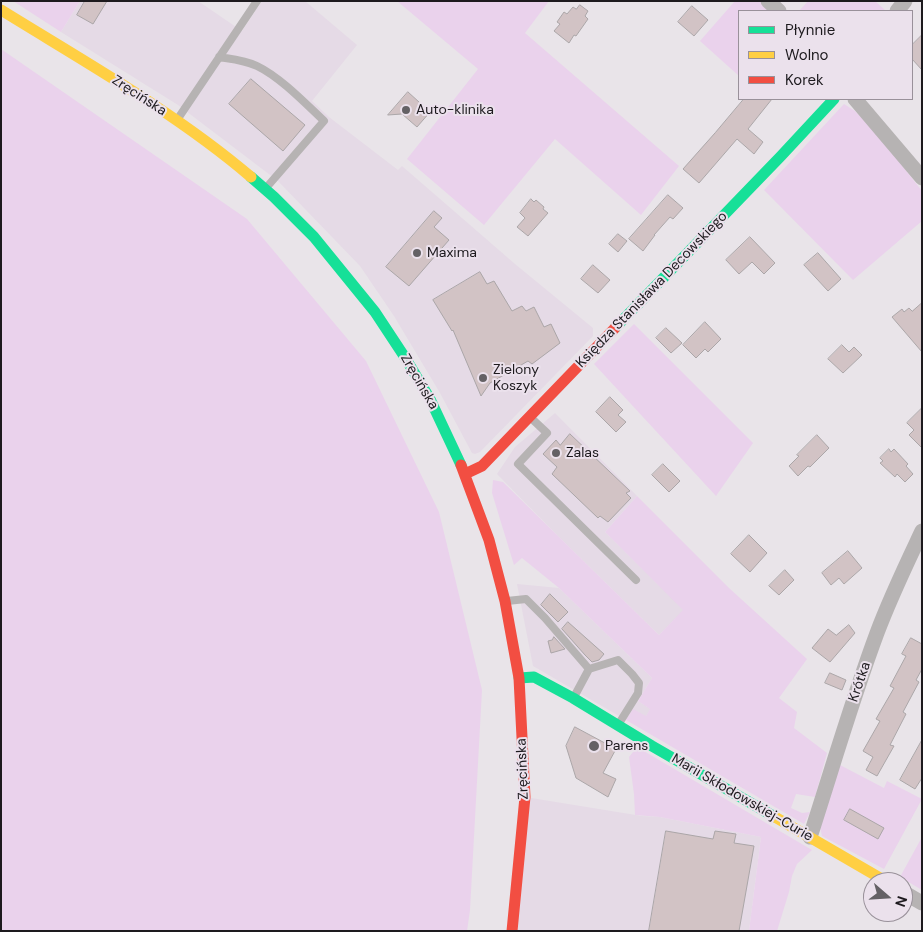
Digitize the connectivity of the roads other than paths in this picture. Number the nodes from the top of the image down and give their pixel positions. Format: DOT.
graph roads {
  1 [pos="257,1"];
  2 [pos="768,1"];
  3 [pos="1,10"];
  4 [pos="778,10"];
  5 [pos="219,57"];
  6 [pos="833,100"];
  7 [pos="856,100"];
  8 [pos="177,121"];
  9 [pos="922,178"];
  10 [pos="265,189"];
  11 [pos="529,417"];
  12 [pos="465,474"];
  13 [pos="922,531"];
  14 [pos="636,580"];
  15 [pos="505,601"];
  16 [pos="588,669"];
  17 [pos="519,678"];
  18 [pos="573,698"];
  19 [pos="618,725"];
  20 [pos="810,837"];
  21 [pos="870,872"];
  22 [pos="512,931"];
  1 -- 5 [label="lane"];
  2 -- 4 [label="street"];
  3 -- 8 [label="street, Zręcińska"];
  5 -- 8 [label="lane"];
  5 -- 10 [label="lane"];
  6 -- 11 [label="street, Księdza Stanisława Decowskiego"];
  7 -- 9 [label="street"];
  8 -- 10 [label="street, Zręcińska"];
  10 -- 12 [label="street, Zręcińska"];
  11 -- 12 [label="street, Księdza Stanisława Decowskiego"];
  11 -- 14 [label="lane"];
  12 -- 15 [label="street, Zręcińska"];
  13 -- 20 [label="street, Krótka"];
  15 -- 16 [label="lane"];
  15 -- 17 [label="street, Zręcińska"];
  16 -- 18 [label="lane"];
  16 -- 19 [label="lane"];
  17 -- 18 [label="street, Marii Skłodowskiej-Curie"];
  17 -- 22 [label="street, Zręcińska"];
  18 -- 19 [label="street, Marii Skłodowskiej-Curie"];
  19 -- 20 [label="street, Marii Skłodowskiej-Curie"];
  20 -- 21 [label="street, Marii Skłodowskiej-Curie"];
}
